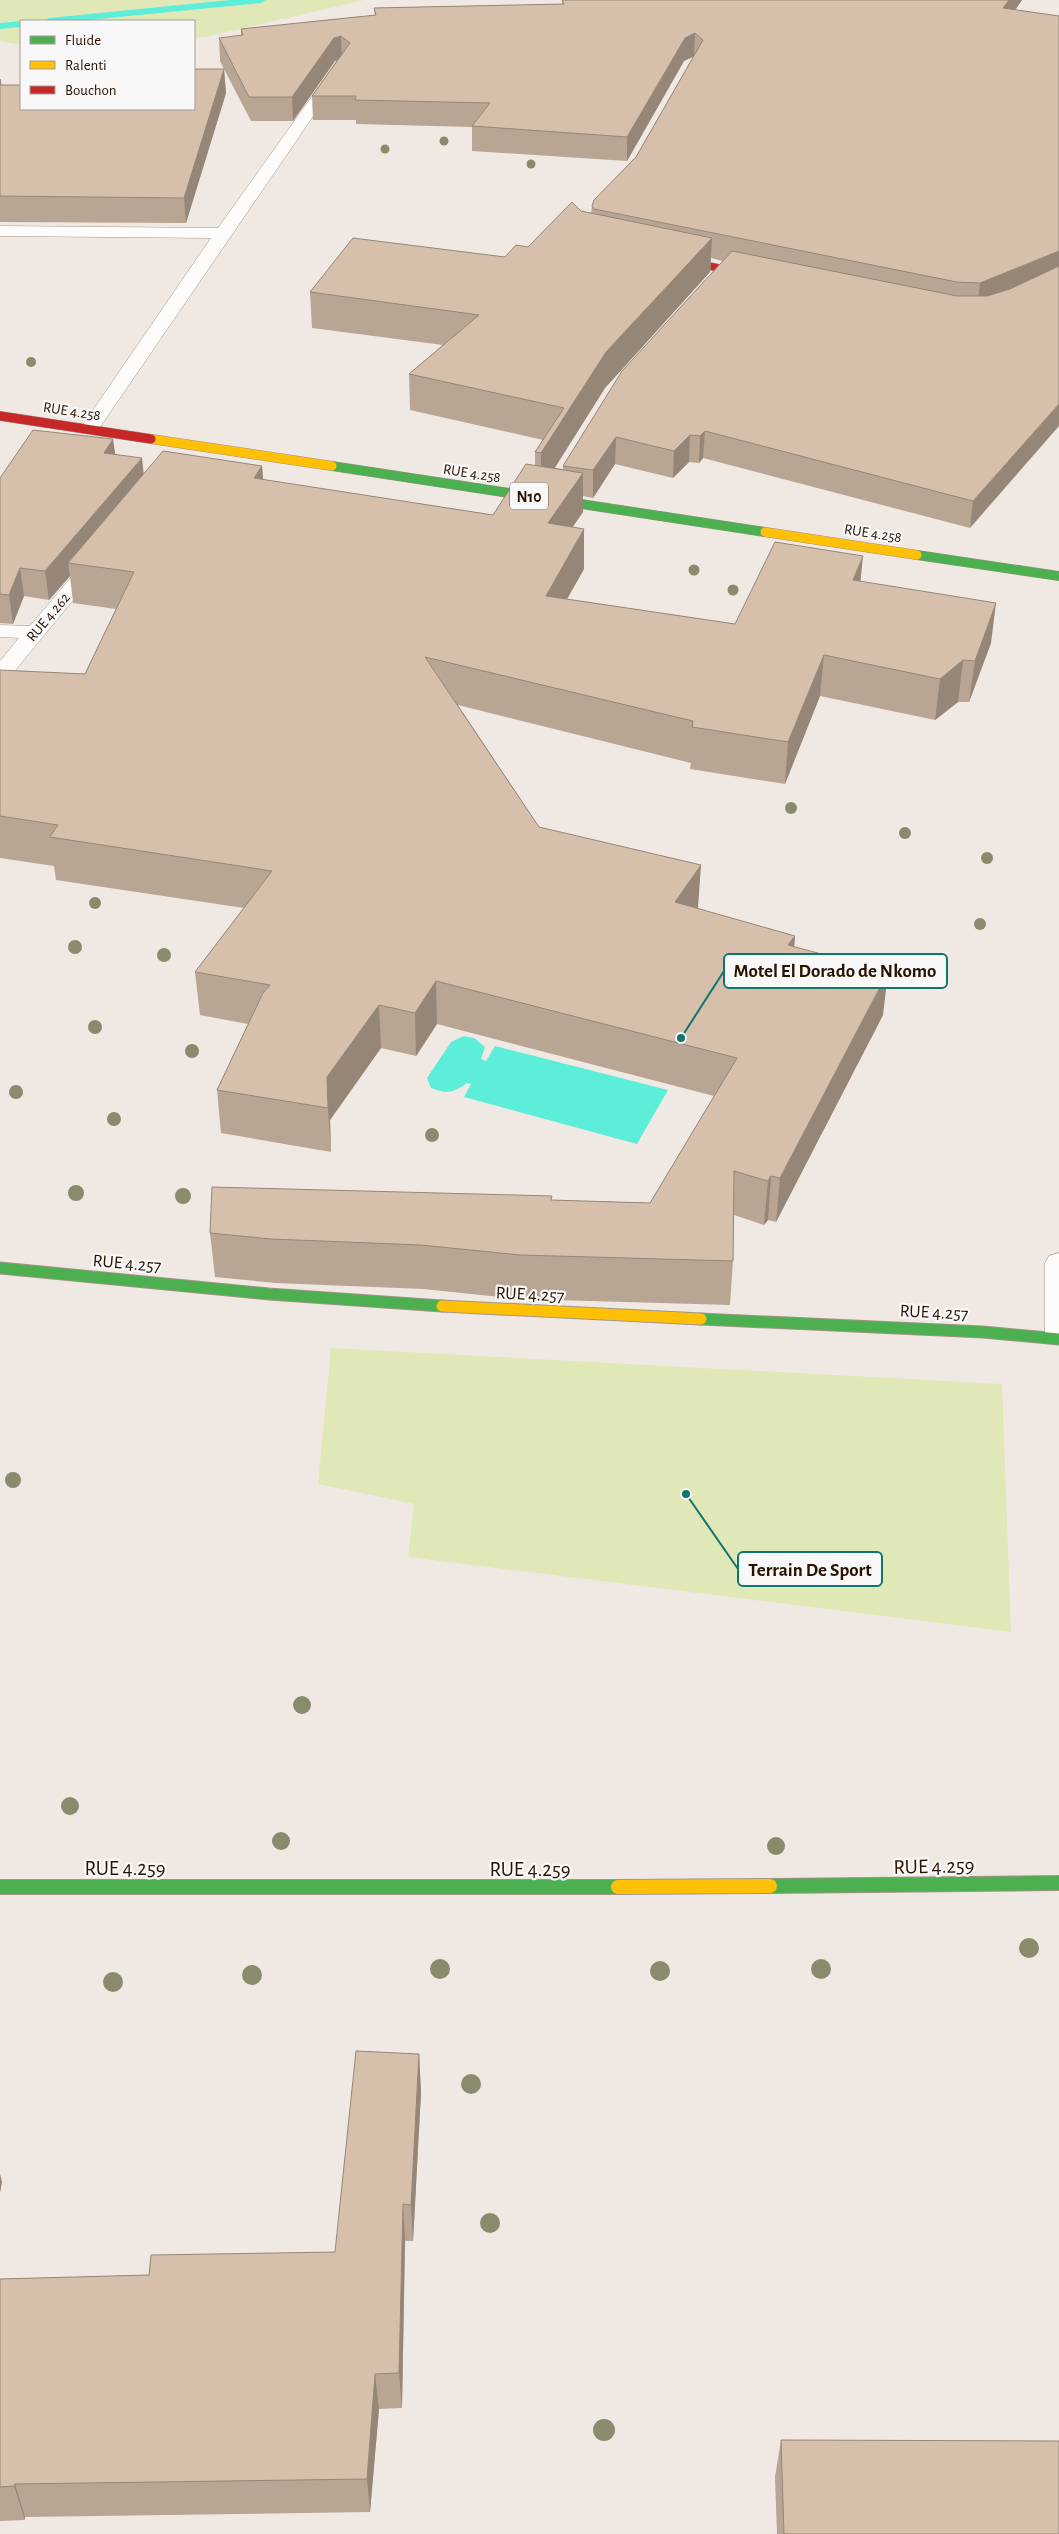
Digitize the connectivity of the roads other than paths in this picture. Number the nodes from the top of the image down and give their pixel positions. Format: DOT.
graph roads {
  1 [pos="342,65"];
  2 [pos="0,231"];
  3 [pos="223,233"];
  4 [pos="658,256"];
  5 [pos="725,269"];
  6 [pos="764,277"];
  7 [pos="712,283"];
  8 [pos="0,416"];
  9 [pos="89,429"];
  10 [pos="557,483"];
  11 [pos="547,499"];
  12 [pos="105,550"];
  13 [pos="1059,576"];
  14 [pos="0,631"];
  15 [pos="36,632"];
  16 [pos="0,674"];
  17 [pos="1059,1263"];
  18 [pos="0,1268"];
  19 [pos="1059,1268"];
  20 [pos="1059,1334"];
  21 [pos="1059,1339"];
  22 [pos="1059,1883"];
  23 [pos="0,1887"];
  1 -- 3 [label="street"];
  2 -- 3 [label="street"];
  3 -- 9 [label="street"];
  4 -- 5 [label="main road"];
  5 -- 6 [label="main road"];
  5 -- 7 [label="street"];
  8 -- 9 [label="main road, RUE 4.258 / N10"];
  9 -- 11 [label="main road, RUE 4.258 / N10"];
  10 -- 11 [label="street"];
  11 -- 13 [label="main road, RUE 4.258 / N10"];
  12 -- 15 [label="street, RUE 4.262"];
  14 -- 15 [label="street"];
  15 -- 16 [label="street, RUE 4.262"];
  17 -- 19 [label="street"];
  18 -- 21 [label="main road, RUE 4.257"];
  19 -- 20 [label="street"];
  22 -- 23 [label="main road, RUE 4.259"];
}
